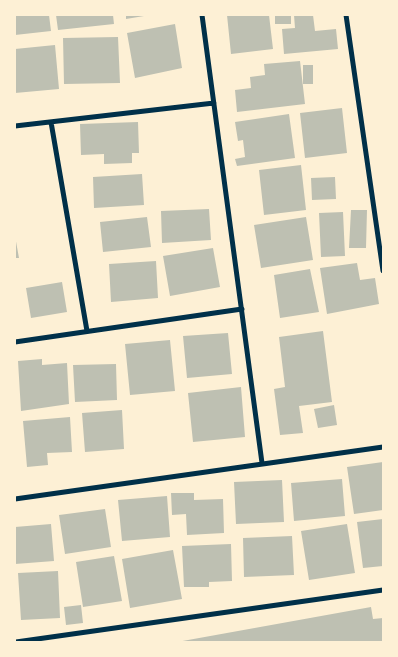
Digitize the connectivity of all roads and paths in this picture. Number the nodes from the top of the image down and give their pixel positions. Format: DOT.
graph roads {
  1 [pos="202,15"];
  2 [pos="346,15"];
  3 [pos="214,102"];
  4 [pos="51,122"];
  5 [pos="15,126"];
  6 [pos="383,272"];
  7 [pos="242,309"];
  8 [pos="87,331"];
  9 [pos="15,342"];
  10 [pos="383,446"];
  11 [pos="262,463"];
  12 [pos="15,499"];
  13 [pos="383,590"];
  14 [pos="16,642"];
  1 -- 3 [label="street"];
  2 -- 6 [label="street"];
  3 -- 4 [label="street"];
  3 -- 7 [label="street"];
  4 -- 5 [label="street"];
  4 -- 8 [label="street"];
  7 -- 8 [label="street"];
  7 -- 11 [label="street"];
  8 -- 9 [label="street"];
  10 -- 11 [label="street"];
  11 -- 12 [label="street"];
  13 -- 14 [label="street"];
}
